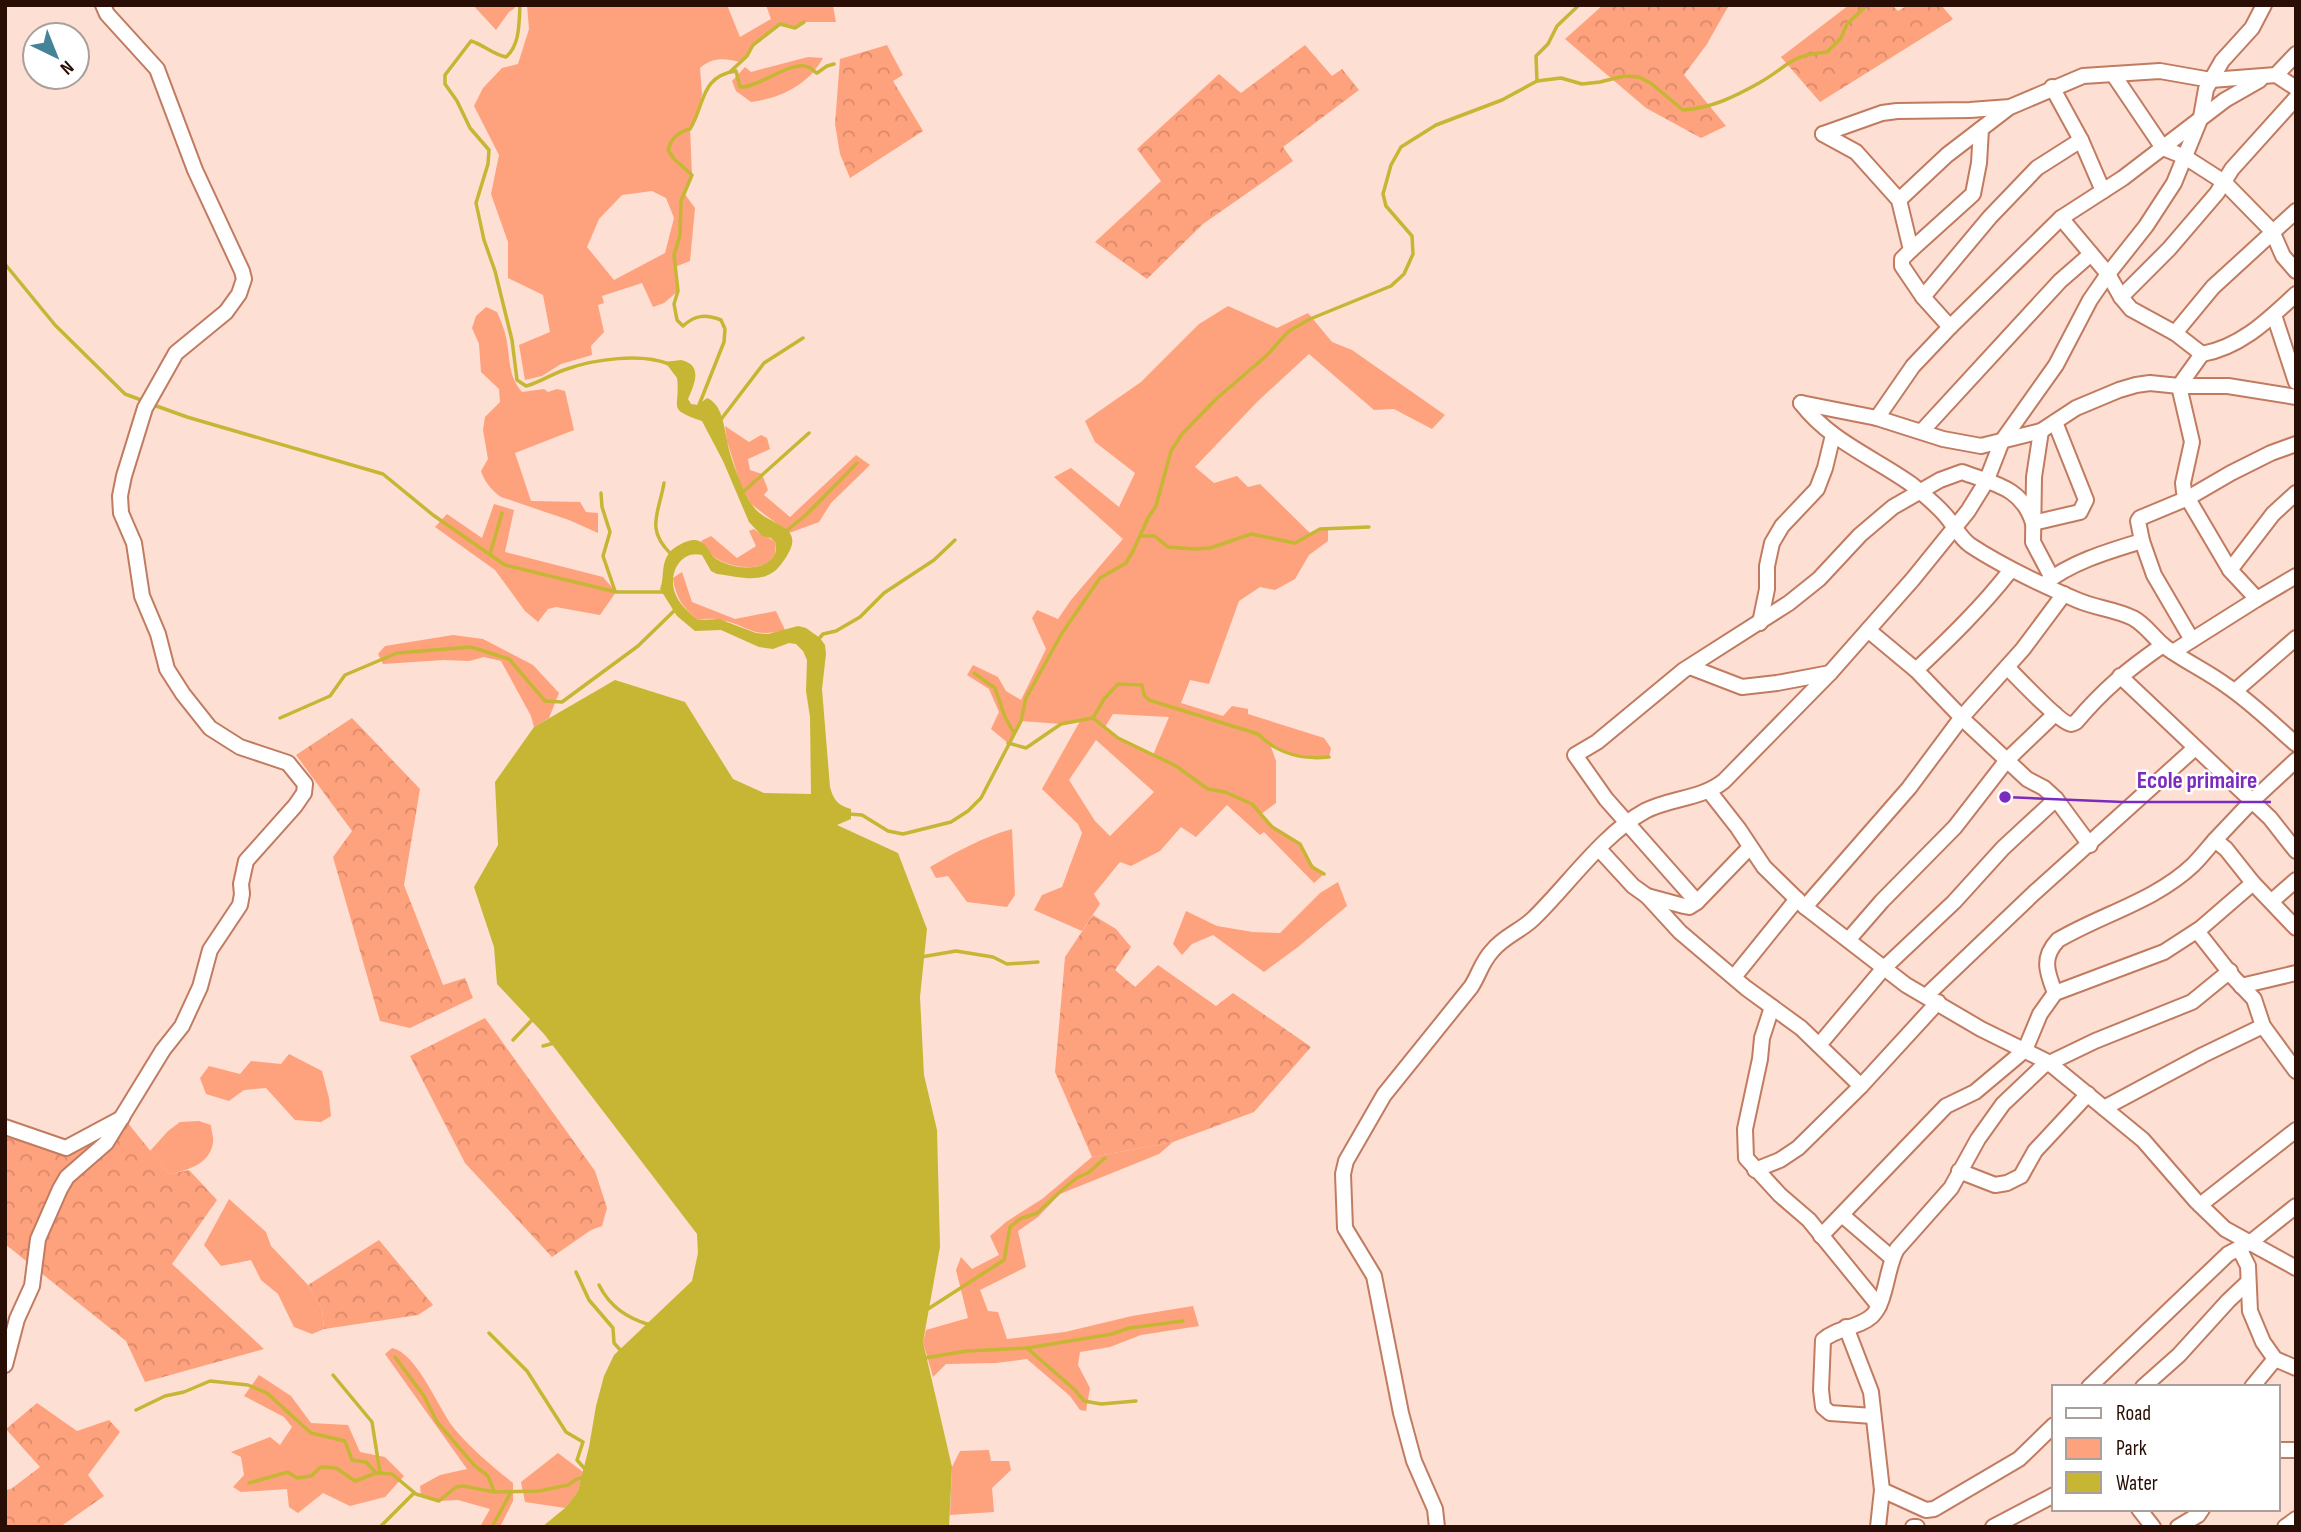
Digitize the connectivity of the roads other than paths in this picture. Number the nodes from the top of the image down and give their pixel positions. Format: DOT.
graph roads {
  1 [pos="103,5"];
  2 [pos="2264,5"];
  3 [pos="2296,54"];
  4 [pos="2113,74"];
  5 [pos="2272,75"];
  6 [pos="2211,80"];
  7 [pos="2052,87"];
  8 [pos="2296,88"];
  9 [pos="2296,98"];
  10 [pos="2010,107"];
  11 [pos="2201,117"];
  12 [pos="1981,129"];
  13 [pos="2081,140"];
  14 [pos="2162,148"];
  15 [pos="2185,157"];
  16 [pos="2224,182"];
  17 [pos="2104,191"];
  18 [pos="1899,200"];
  19 [pos="2296,211"];
  20 [pos="2061,218"];
  21 [pos="2272,231"];
  22 [pos="1911,250"];
  23 [pos="2091,254"];
  24 [pos="2296,271"];
  25 [pos="2108,274"];
  26 [pos="2296,294"];
  27 [pos="1923,297"];
  28 [pos="2121,297"];
  29 [pos="2274,315"];
  30 [pos="1950,327"];
  31 [pos="2175,333"];
  32 [pos="2290,347"];
  33 [pos="2202,354"];
  34 [pos="2296,382"];
  35 [pos="2179,386"];
  36 [pos="2296,397"];
  37 [pos="1877,418"];
  38 [pos="2055,422"];
  39 [pos="2040,430"];
  40 [pos="1922,431"];
  41 [pos="1833,435"];
  42 [pos="2002,442"];
  43 [pos="2296,444"];
  44 [pos="1986,482"];
  45 [pos="1919,491"];
  46 [pos="2295,496"];
  47 [pos="2188,498"];
  48 [pos="2033,523"];
  49 [pos="1955,526"];
  50 [pos="2142,541"];
  51 [pos="2230,570"];
  52 [pos="2010,571"];
  53 [pos="2296,576"];
  54 [pos="2048,581"];
  55 [pos="2064,594"];
  56 [pos="2257,599"];
  57 [pos="1760,622"];
  58 [pos="1868,630"];
  59 [pos="2296,638"];
  60 [pos="2192,640"];
  61 [pos="2168,649"];
  62 [pos="1690,667"];
  63 [pos="2007,667"];
  64 [pos="1916,670"];
  65 [pos="1830,673"];
  66 [pos="2120,676"];
  67 [pos="2235,691"];
  68 [pos="2055,714"];
  69 [pos="1962,718"];
  70 [pos="2296,744"];
  71 [pos="2195,748"];
  72 [pos="2007,760"];
  73 [pos="2296,760"];
  74 [pos="1709,791"];
  75 [pos="2056,799"];
  76 [pos="2251,802"];
  77 [pos="1628,824"];
  78 [pos="2215,840"];
  79 [pos="2090,845"];
  80 [pos="1751,847"];
  81 [pos="1599,849"];
  82 [pos="2296,851"];
  83 [pos="2296,880"];
  84 [pos="2253,883"];
  85 [pos="1647,896"];
  86 [pos="2272,901"];
  87 [pos="1697,902"];
  88 [pos="1801,903"];
  89 [pos="2296,928"];
  90 [pos="2197,930"];
  91 [pos="1849,939"];
  92 [pos="1883,969"];
  93 [pos="2230,971"];
  94 [pos="2296,974"];
  95 [pos="1734,977"];
  96 [pos="2241,986"];
  97 [pos="2054,993"];
  98 [pos="1932,999"];
  99 [pos="1772,1007"];
  100 [pos="2263,1026"];
  101 [pos="1819,1045"];
  102 [pos="2296,1046"];
  103 [pos="2025,1050"];
  104 [pos="2281,1052"];
  105 [pos="2048,1062"];
  106 [pos="2296,1071"];
  107 [pos="1861,1086"];
  108 [pos="2088,1094"];
  109 [pos="2104,1108"];
  110 [pos="123,1117"];
  111 [pos="5,1127"];
  112 [pos="2296,1130"];
  113 [pos="1755,1170"];
  114 [pos="1959,1171"];
  115 [pos="2200,1205"];
  116 [pos="2296,1206"];
  117 [pos="1842,1215"];
  118 [pos="1821,1236"];
  119 [pos="2245,1245"];
  120 [pos="1892,1258"];
  121 [pos="2296,1268"];
  122 [pos="2247,1283"];
  123 [pos="1879,1306"];
  124 [pos="1846,1327"];
  125 [pos="2275,1359"];
  126 [pos="5,1365"];
  127 [pos="2296,1368"];
  128 [pos="2091,1385"];
  129 [pos="2145,1385"];
  130 [pos="2254,1385"];
  131 [pos="1873,1416"];
  132 [pos="2052,1427"];
  133 [pos="1882,1490"];
  134 [pos="2052,1496"];
  135 [pos="2141,1511"];
  136 [pos="2201,1511"];
  137 [pos="2296,1519"];
  138 [pos="1437,1527"];
  139 [pos="1878,1527"];
  140 [pos="1993,1527"];
  141 [pos="2153,1527"];
  142 [pos="2178,1527"];
  143 [pos="2285,1527"];
  1 -- 110 [label="street"];
  2 -- 6 [label="street"];
  3 -- 5 [label="street"];
  4 -- 6 [label="street"];
  4 -- 7 [label="street"];
  4 -- 14 [label="street"];
  5 -- 6 [label="street"];
  5 -- 8 [label="street"];
  5 -- 11 [label="street"];
  6 -- 11 [label="street"];
  7 -- 10 [label="street"];
  7 -- 13 [label="street"];
  9 -- 16 [label="street"];
  10 -- 12 [label="street"];
  10 -- 18 [label="street"];
  11 -- 14 [label="street"];
  11 -- 15 [label="street"];
  12 -- 18 [label="street"];
  12 -- 22 [label="street"];
  13 -- 17 [label="street"];
  13 -- 27 [label="street"];
  14 -- 15 [label="street"];
  14 -- 17 [label="street"];
  15 -- 16 [label="street"];
  15 -- 25 [label="street"];
  16 -- 21 [label="street"];
  16 -- 28 [label="street"];
  17 -- 20 [label="street"];
  18 -- 22 [label="street"];
  19 -- 21 [label="street"];
  20 -- 23 [label="street"];
  20 -- 30 [label="street"];
  21 -- 24 [label="street"];
  21 -- 31 [label="street"];
  22 -- 27 [label="street"];
  23 -- 25 [label="street"];
  23 -- 40 [label="street"];
  25 -- 28 [label="street"];
  25 -- 42 [label="street"];
  26 -- 29 [label="street"];
  27 -- 30 [label="street"];
  28 -- 31 [label="street"];
  29 -- 32 [label="street"];
  29 -- 33 [label="street"];
  30 -- 37 [label="street"];
  31 -- 33 [label="street"];
  32 -- 34 [label="street"];
  33 -- 35 [label="street"];
  35 -- 36 [label="street"];
  35 -- 38 [label="street"];
  35 -- 47 [label="street"];
  37 -- 40 [label="street"];
  37 -- 41 [label="street"];
  38 -- 39 [label="street"];
  38 -- 48 [label="street"];
  39 -- 42 [label="street"];
  39 -- 48 [label="street"];
  40 -- 42 [label="street"];
  41 -- 45 [label="street"];
  41 -- 57 [label="street"];
  42 -- 44 [label="street"];
  43 -- 47 [label="street"];
  44 -- 45 [label="street"];
  44 -- 48 [label="street"];
  44 -- 49 [label="street"];
  45 -- 49 [label="street"];
  45 -- 57 [label="street"];
  46 -- 51 [label="street"];
  47 -- 50 [label="street"];
  47 -- 51 [label="street"];
  48 -- 54 [label="street"];
  49 -- 52 [label="street"];
  49 -- 58 [label="street"];
  50 -- 54 [label="street"];
  50 -- 60 [label="street"];
  51 -- 56 [label="street"];
  52 -- 54 [label="street"];
  52 -- 64 [label="street"];
  53 -- 56 [label="street"];
  54 -- 55 [label="street"];
  55 -- 61 [label="street"];
  55 -- 63 [label="street"];
  56 -- 60 [label="street"];
  57 -- 62 [label="street"];
  58 -- 64 [label="street"];
  58 -- 65 [label="street"];
  59 -- 67 [label="street"];
  60 -- 61 [label="street"];
  61 -- 66 [label="street"];
  61 -- 67 [label="street"];
  62 -- 65 [label="street"];
  62 -- 77 [label="street"];
  63 -- 68 [label="street"];
  63 -- 69 [label="street"];
  64 -- 69 [label="street"];
  65 -- 74 [label="street"];
  66 -- 68 [label="street"];
  66 -- 71 [label="street"];
  67 -- 70 [label="street"];
  68 -- 72 [label="street"];
  69 -- 72 [label="street"];
  69 -- 88 [label="street"];
  71 -- 76 [label="street"];
  71 -- 79 [label="street"];
  72 -- 75 [label="street"];
  72 -- 91 [label="street"];
  73 -- 76 [label="street"];
  74 -- 77 [label="street"];
  74 -- 80 [label="street"];
  75 -- 79 [label="street"];
  75 -- 92 [label="street"];
  76 -- 78 [label="street"];
  76 -- 82 [label="street"];
  77 -- 81 [label="street"];
  77 -- 87 [label="street"];
  78 -- 84 [label="street"];
  78 -- 97 [label="street"];
  79 -- 98 [label="street"];
  80 -- 87 [label="street"];
  80 -- 88 [label="street"];
  81 -- 85 [label="street"];
  81 -- 138 [label="street"];
  83 -- 86 [label="street"];
  84 -- 86 [label="street"];
  84 -- 90 [label="street"];
  85 -- 87 [label="street"];
  85 -- 95 [label="street"];
  86 -- 89 [label="street"];
  88 -- 91 [label="street"];
  88 -- 95 [label="street"];
  90 -- 93 [label="street"];
  90 -- 97 [label="street"];
  91 -- 92 [label="street"];
  92 -- 98 [label="street"];
  92 -- 101 [label="street"];
  93 -- 96 [label="street"];
  93 -- 105 [label="street"];
  94 -- 96 [label="street"];
  95 -- 99 [label="street"];
  96 -- 100 [label="street"];
  97 -- 103 [label="street"];
  98 -- 103 [label="street"];
  98 -- 107 [label="street"];
  99 -- 101 [label="street"];
  99 -- 113 [label="street"];
  100 -- 104 [label="street"];
  100 -- 109 [label="street"];
  101 -- 107 [label="street"];
  102 -- 104 [label="street"];
  103 -- 105 [label="street"];
  103 -- 117 [label="street"];
  104 -- 106 [label="street"];
  105 -- 108 [label="street"];
  105 -- 114 [label="street"];
  107 -- 113 [label="street"];
  108 -- 109 [label="street"];
  108 -- 114 [label="street"];
  109 -- 115 [label="street"];
  110 -- 111 [label="street"];
  110 -- 126 [label="street"];
  112 -- 115 [label="street"];
  113 -- 118 [label="street"];
  114 -- 120 [label="street"];
  115 -- 119 [label="street"];
  116 -- 119 [label="street"];
  117 -- 118 [label="street"];
  117 -- 120 [label="street"];
  118 -- 123 [label="street"];
  119 -- 121 [label="street"];
  119 -- 122 [label="street"];
  119 -- 128 [label="street"];
  120 -- 123 [label="street"];
  122 -- 125 [label="street"];
  122 -- 129 [label="street"];
  123 -- 124 [label="street"];
  124 -- 131 [label="street"];
  124 -- 131 [label="street"];
  125 -- 127 [label="street"];
  125 -- 130 [label="street"];
  131 -- 133 [label="street"];
  132 -- 133 [label="street"];
  133 -- 139 [label="street"];
  134 -- 140 [label="street"];
  135 -- 141 [label="street"];
  136 -- 142 [label="street"];
  137 -- 143 [label="street"];
}
